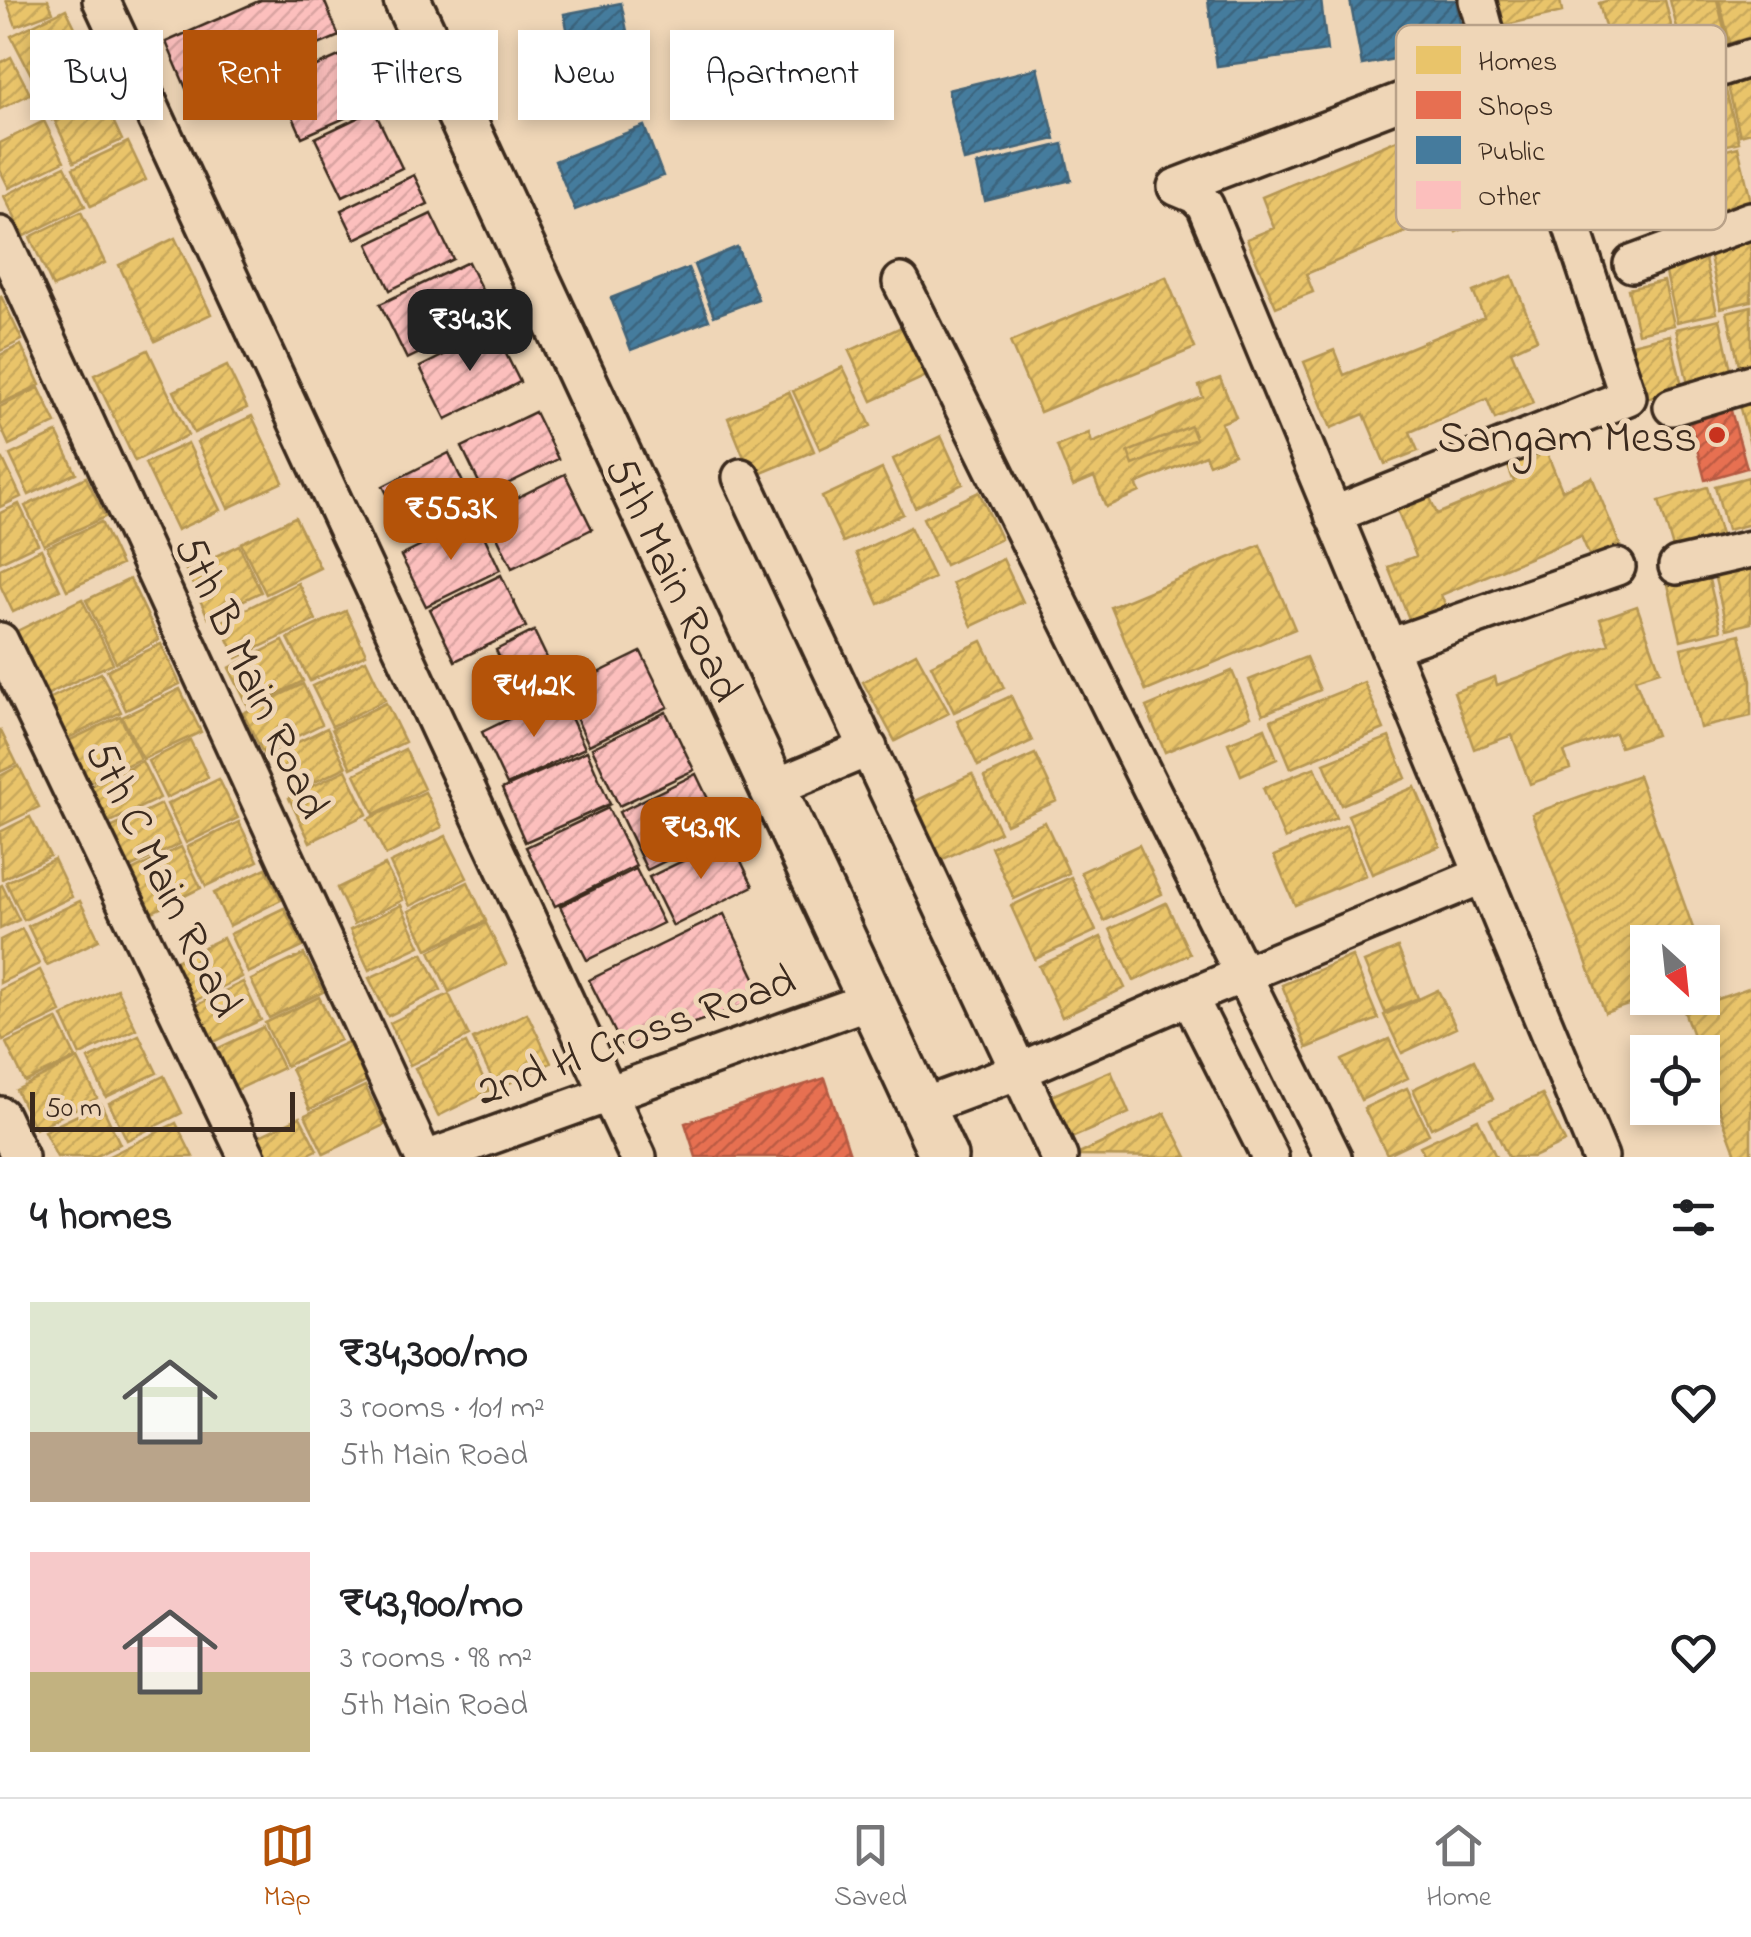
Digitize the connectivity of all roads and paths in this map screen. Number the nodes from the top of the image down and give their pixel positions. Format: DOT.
graph roads {
  1 [pos="101,0"];
  2 [pos="406,0"];
  3 [pos="1751,58"];
  4 [pos="1726,66"];
  5 [pos="1396,103"];
  6 [pos="1751,220"];
  7 [pos="1726,229"];
  8 [pos="1573,230"];
  9 [pos="1724,230"];
  10 [pos="0,235"];
  11 [pos="1632,264"];
  12 [pos="901,282"];
  13 [pos="1751,383"];
  14 [pos="1672,406"];
  15 [pos="741,477"];
  16 [pos="1333,515"];
  17 [pos="1751,549"];
  18 [pos="1677,566"];
  19 [pos="1617,567"];
  20 [pos="0,641"];
  21 [pos="1388,648"];
  22 [pos="868,748"];
  23 [pos="773,788"];
  24 [pos="1484,876"];
  25 [pos="1244,974"];
  26 [pos="1189,996"];
  27 [pos="871,1000"];
  28 [pos="1021,1070"];
  29 [pos="606,1092"];
  30 [pos="922,1107"];
  31 [pos="0,1116"];
  32 [pos="20,1157"];
  33 [pos="247,1157"];
  34 [pos="423,1157"];
  35 [pos="432,1157"];
  36 [pos="638,1157"];
  37 [pos="944,1157"];
  38 [pos="1060,1157"];
  39 [pos="1270,1157"];
  40 [pos="1333,1157"];
  41 [pos="1600,1157"];
  1 -- 29 [label="street"];
  2 -- 23 [label="street, 5th Main Road"];
  3 -- 4 [label="street"];
  5 -- 16 [label="street"];
  6 -- 7 [label="street"];
  8 -- 16 [label="street"];
  9 -- 11 [label="street"];
  10 -- 34 [label="street, 5th B Main Road"];
  12 -- 25 [label="street"];
  13 -- 14 [label="street"];
  15 -- 22 [label="street"];
  16 -- 21 [label="street"];
  17 -- 18 [label="street"];
  19 -- 21 [label="street"];
  20 -- 33 [label="street, 5th C Main Road"];
  21 -- 24 [label="street"];
  22 -- 23 [label="street"];
  22 -- 28 [label="street"];
  23 -- 27 [label="street, 5th Main Road"];
  24 -- 25 [label="street"];
  24 -- 41 [label="street"];
  25 -- 26 [label="street"];
  25 -- 40 [label="street"];
  26 -- 28 [label="street"];
  26 -- 39 [label="street"];
  27 -- 29 [label="street, 2nd H Cross Road"];
  27 -- 30 [label="street, 5th Main Road"];
  28 -- 30 [label="street"];
  28 -- 38 [label="street"];
  29 -- 35 [label="street, 2nd H Cross Road"];
  29 -- 36 [label="street"];
  30 -- 37 [label="street, 5th Main Road"];
  31 -- 32 [label="street"];
}
